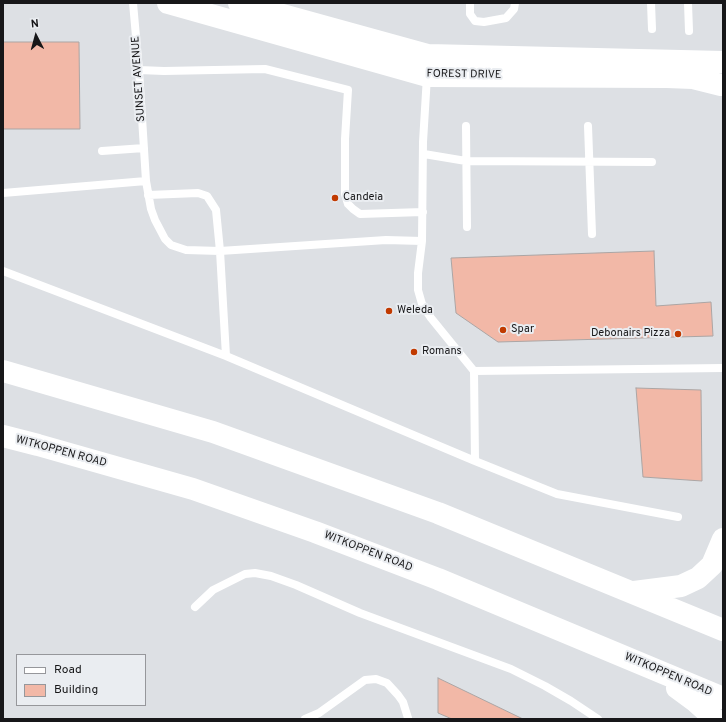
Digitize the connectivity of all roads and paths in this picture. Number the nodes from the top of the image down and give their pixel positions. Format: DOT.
graph roads {
  1 [pos="139,3"];
  2 [pos="168,3"];
  3 [pos="238,3"];
  4 [pos="470,3"];
  5 [pos="515,3"];
  6 [pos="651,3"];
  7 [pos="688,3"];
  8 [pos="134,7"];
  9 [pos="652,29"];
  10 [pos="689,31"];
  11 [pos="723,62"];
  12 [pos="428,65"];
  13 [pos="139,70"];
  14 [pos="722,86"];
  15 [pos="466,126"];
  16 [pos="588,126"];
  17 [pos="144,148"];
  18 [pos="102,151"];
  19 [pos="424,154"];
  20 [pos="466,161"];
  21 [pos="589,162"];
  22 [pos="652,162"];
  23 [pos="146,181"];
  24 [pos="3,192"];
  25 [pos="148,195"];
  26 [pos="423,212"];
  27 [pos="467,227"];
  28 [pos="592,234"];
  29 [pos="422,241"];
  30 [pos="220,251"];
  31 [pos="3,271"];
  32 [pos="226,356"];
  33 [pos="723,368"];
  34 [pos="3,371"];
  35 [pos="474,371"];
  36 [pos="3,436"];
  37 [pos="475,461"];
  38 [pos="678,517"];
  39 [pos="723,539"];
  40 [pos="633,592"];
  41 [pos="195,607"];
  42 [pos="723,630"];
  43 [pos="641,664"];
  44 [pos="723,698"];
  45 [pos="408,718"];
  46 [pos="305,719"];
  47 [pos="598,719"];
  48 [pos="715,719"];
  1 -- 8 [label="lane, SUNSET AVENUE"];
  2 -- 12 [label="main road, FOREST DRIVE"];
  3 -- 12 [label="main road, FOREST DRIVE"];
  4 -- 5 [label="lane"];
  6 -- 9 [label="lane"];
  7 -- 10 [label="lane"];
  8 -- 13 [label="lane, SUNSET AVENUE"];
  11 -- 12 [label="main road, FOREST DRIVE"];
  11 -- 14 [label="main road"];
  12 -- 14 [label="main road, FOREST DRIVE"];
  12 -- 19 [label="lane"];
  13 -- 17 [label="lane, SUNSET AVENUE"];
  13 -- 26 [label="lane"];
  15 -- 20 [label="lane"];
  16 -- 21 [label="lane"];
  17 -- 18 [label="lane"];
  17 -- 23 [label="lane, SUNSET AVENUE"];
  19 -- 20 [label="lane"];
  19 -- 26 [label="lane"];
  20 -- 21 [label="lane"];
  20 -- 27 [label="lane"];
  21 -- 22 [label="lane"];
  21 -- 28 [label="lane"];
  23 -- 24 [label="lane"];
  23 -- 25 [label="lane, SUNSET AVENUE"];
  25 -- 30 [label="lane, SUNSET AVENUE"];
  25 -- 30 [label="lane"];
  26 -- 29 [label="lane"];
  29 -- 30 [label="lane, SUNSET AVENUE"];
  29 -- 35 [label="lane"];
  30 -- 32 [label="lane"];
  31 -- 32 [label="lane"];
  32 -- 37 [label="lane"];
  33 -- 35 [label="lane"];
  34 -- 40 [label="main road"];
  35 -- 37 [label="lane"];
  36 -- 43 [label="main road, WITKOPPEN ROAD"];
  37 -- 38 [label="lane"];
  39 -- 40 [label="main road"];
  40 -- 42 [label="main road"];
  41 -- 47 [label="lane"];
  43 -- 44 [label="main road, WITKOPPEN ROAD"];
  43 -- 48 [label="main road"];
  45 -- 46 [label="lane"];
}
